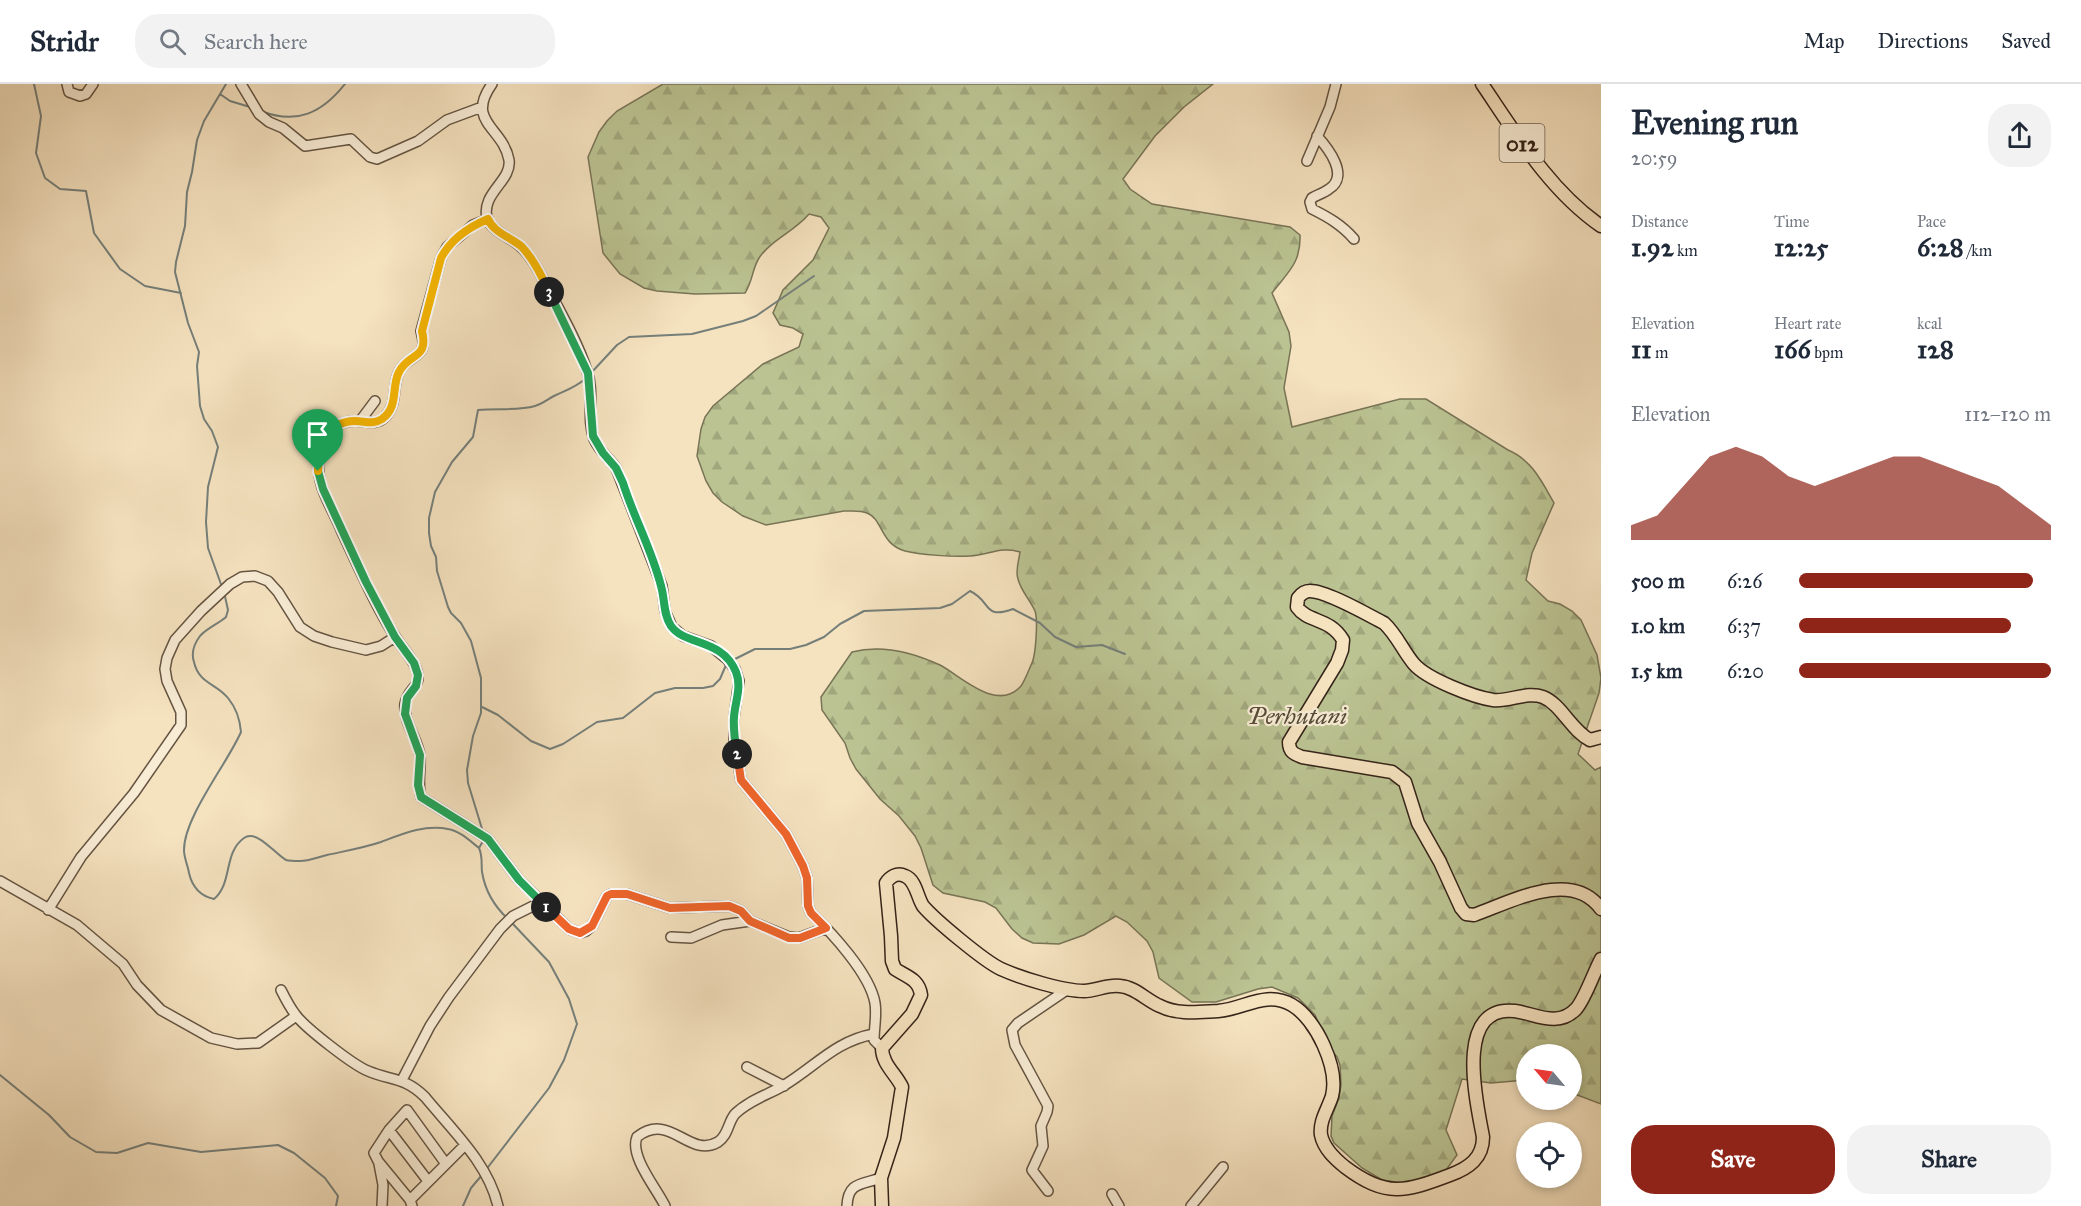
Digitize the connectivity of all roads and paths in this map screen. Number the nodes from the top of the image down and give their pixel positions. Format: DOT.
graph roads {
  1 [pos="67,84"];
  2 [pos="93,84"];
  3 [pos="242,84"];
  4 [pos="492,84"];
  5 [pos="1336,84"];
  6 [pos="1482,84"];
  7 [pos="482,107"];
  8 [pos="1317,136"];
  9 [pos="1307,161"];
  10 [pos="488,219"];
  11 [pos="1601,226"];
  12 [pos="1354,239"];
  13 [pos="375,401"];
  14 [pos="360,421"];
  15 [pos="395,637"];
  16 [pos="1595,738"];
  17 [pos="0,881"];
  18 [pos="541,902"];
  19 [pos="1601,909"];
  20 [pos="48,910"];
  21 [pos="750,921"];
  22 [pos="826,928"];
  23 [pos="671,937"];
  24 [pos="1601,959"];
  25 [pos="281,990"];
  26 [pos="1068,990"];
  27 [pos="296,1016"];
  28 [pos="874,1034"];
  29 [pos="882,1048"];
  30 [pos="747,1067"];
  31 [pos="402,1080"];
  32 [pos="784,1086"];
  33 [pos="389,1130"];
  34 [pos="465,1145"];
  35 [pos="378,1161"];
  36 [pos="446,1164"];
  37 [pos="1223,1167"];
  38 [pos="881,1178"];
  39 [pos="428,1181"];
  40 [pos="1048,1191"];
  41 [pos="1112,1194"];
  42 [pos="411,1203"];
  43 [pos="382,1206"];
  44 [pos="498,1206"];
  45 [pos="665,1206"];
  46 [pos="847,1206"];
  47 [pos="882,1206"];
  48 [pos="1119,1206"];
  49 [pos="1191,1206"];
  1 -- 2 [label="street"];
  3 -- 7 [label="street"];
  4 -- 7 [label="street"];
  5 -- 8 [label="street"];
  6 -- 11 [label="main road, 012"];
  7 -- 10 [label="street"];
  8 -- 9 [label="street"];
  8 -- 12 [label="street"];
  10 -- 14 [label="street"];
  10 -- 22 [label="street"];
  13 -- 14 [label="street"];
  14 -- 15 [label="street"];
  15 -- 18 [label="street"];
  15 -- 20 [label="street"];
  16 -- 19 [label="main road"];
  17 -- 20 [label="street"];
  18 -- 21 [label="street"];
  18 -- 31 [label="street"];
  20 -- 27 [label="street"];
  21 -- 22 [label="street"];
  21 -- 23 [label="street"];
  22 -- 28 [label="street"];
  24 -- 26 [label="main road"];
  25 -- 27 [label="street"];
  26 -- 29 [label="main road"];
  26 -- 40 [label="street"];
  27 -- 31 [label="street"];
  28 -- 29 [label="street"];
  28 -- 32 [label="street"];
  29 -- 38 [label="main road"];
  30 -- 32 [label="street"];
  31 -- 34 [label="street"];
  32 -- 45 [label="street"];
  33 -- 35 [label="street"];
  33 -- 36 [label="street"];
  33 -- 39 [label="street"];
  34 -- 36 [label="street"];
  34 -- 44 [label="street"];
  35 -- 42 [label="street"];
  35 -- 43 [label="street"];
  36 -- 39 [label="street"];
  37 -- 49 [label="street"];
  38 -- 46 [label="street"];
  38 -- 47 [label="main road"];
  39 -- 42 [label="street"];
  41 -- 48 [label="street"];
}
